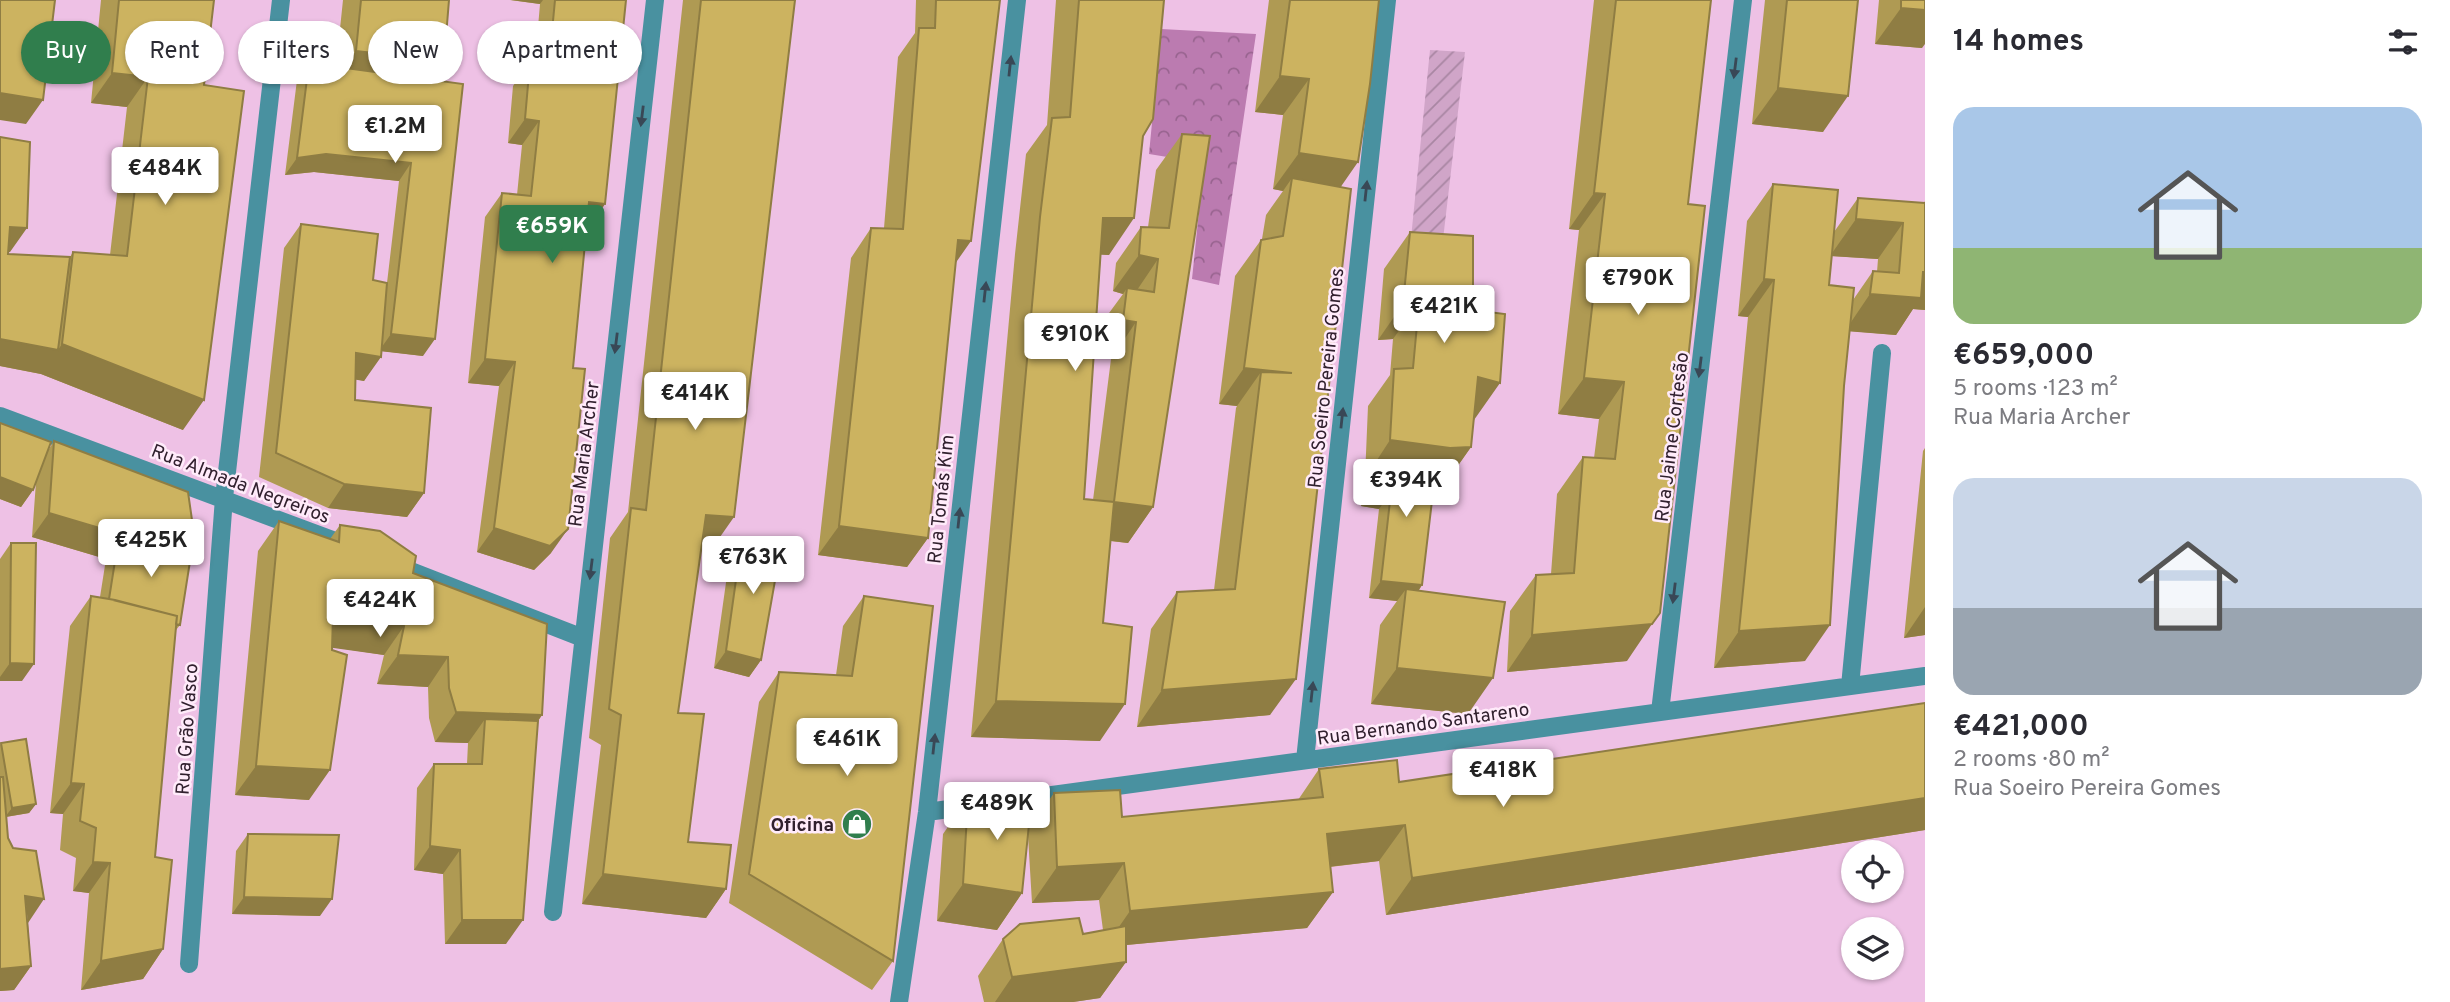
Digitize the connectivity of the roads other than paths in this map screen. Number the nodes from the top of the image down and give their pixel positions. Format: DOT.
graph roads {
  1 [pos="281,0"];
  2 [pos="655,0"];
  3 [pos="1017,0"];
  4 [pos="1387,0"];
  5 [pos="1743,0"];
  6 [pos="1882,354"];
  7 [pos="0,416"];
  8 [pos="225,498"];
  9 [pos="352,548"];
  10 [pos="377,558"];
  11 [pos="583,638"];
  12 [pos="1925,676"];
  13 [pos="1850,687"];
  14 [pos="1660,712"];
  15 [pos="1305,760"];
  16 [pos="926,812"];
  17 [pos="553,912"];
  18 [pos="189,964"];
  19 [pos="899,1002"];
  1 -- 8 [label="street, Rua Grão Vasco"];
  2 -- 11 [label="street, Rua Maria Archer, one-way"];
  16 -- 3 [label="street, Rua Tomás Kim, one-way"];
  15 -- 4 [label="street, Rua Soeiro Pereira Gomes, one-way"];
  5 -- 14 [label="street, Rua Jaime Cortesão, one-way"];
  6 -- 13 [label="street"];
  7 -- 8 [label="street, Rua Almada Negreiros"];
  8 -- 9 [label="street, Rua Almada Negreiros"];
  8 -- 18 [label="street, Rua Grão Vasco"];
  10 -- 11 [label="street"];
  11 -- 17 [label="street, Rua Maria Archer"];
  12 -- 13 [label="street, Rua Bernando Santareno"];
  13 -- 14 [label="street, Rua Bernando Santareno"];
  14 -- 15 [label="street, Rua Bernando Santareno"];
  15 -- 16 [label="street, Rua Bernando Santareno"];
  16 -- 19 [label="street, Rua Tomás Kim"];
}
